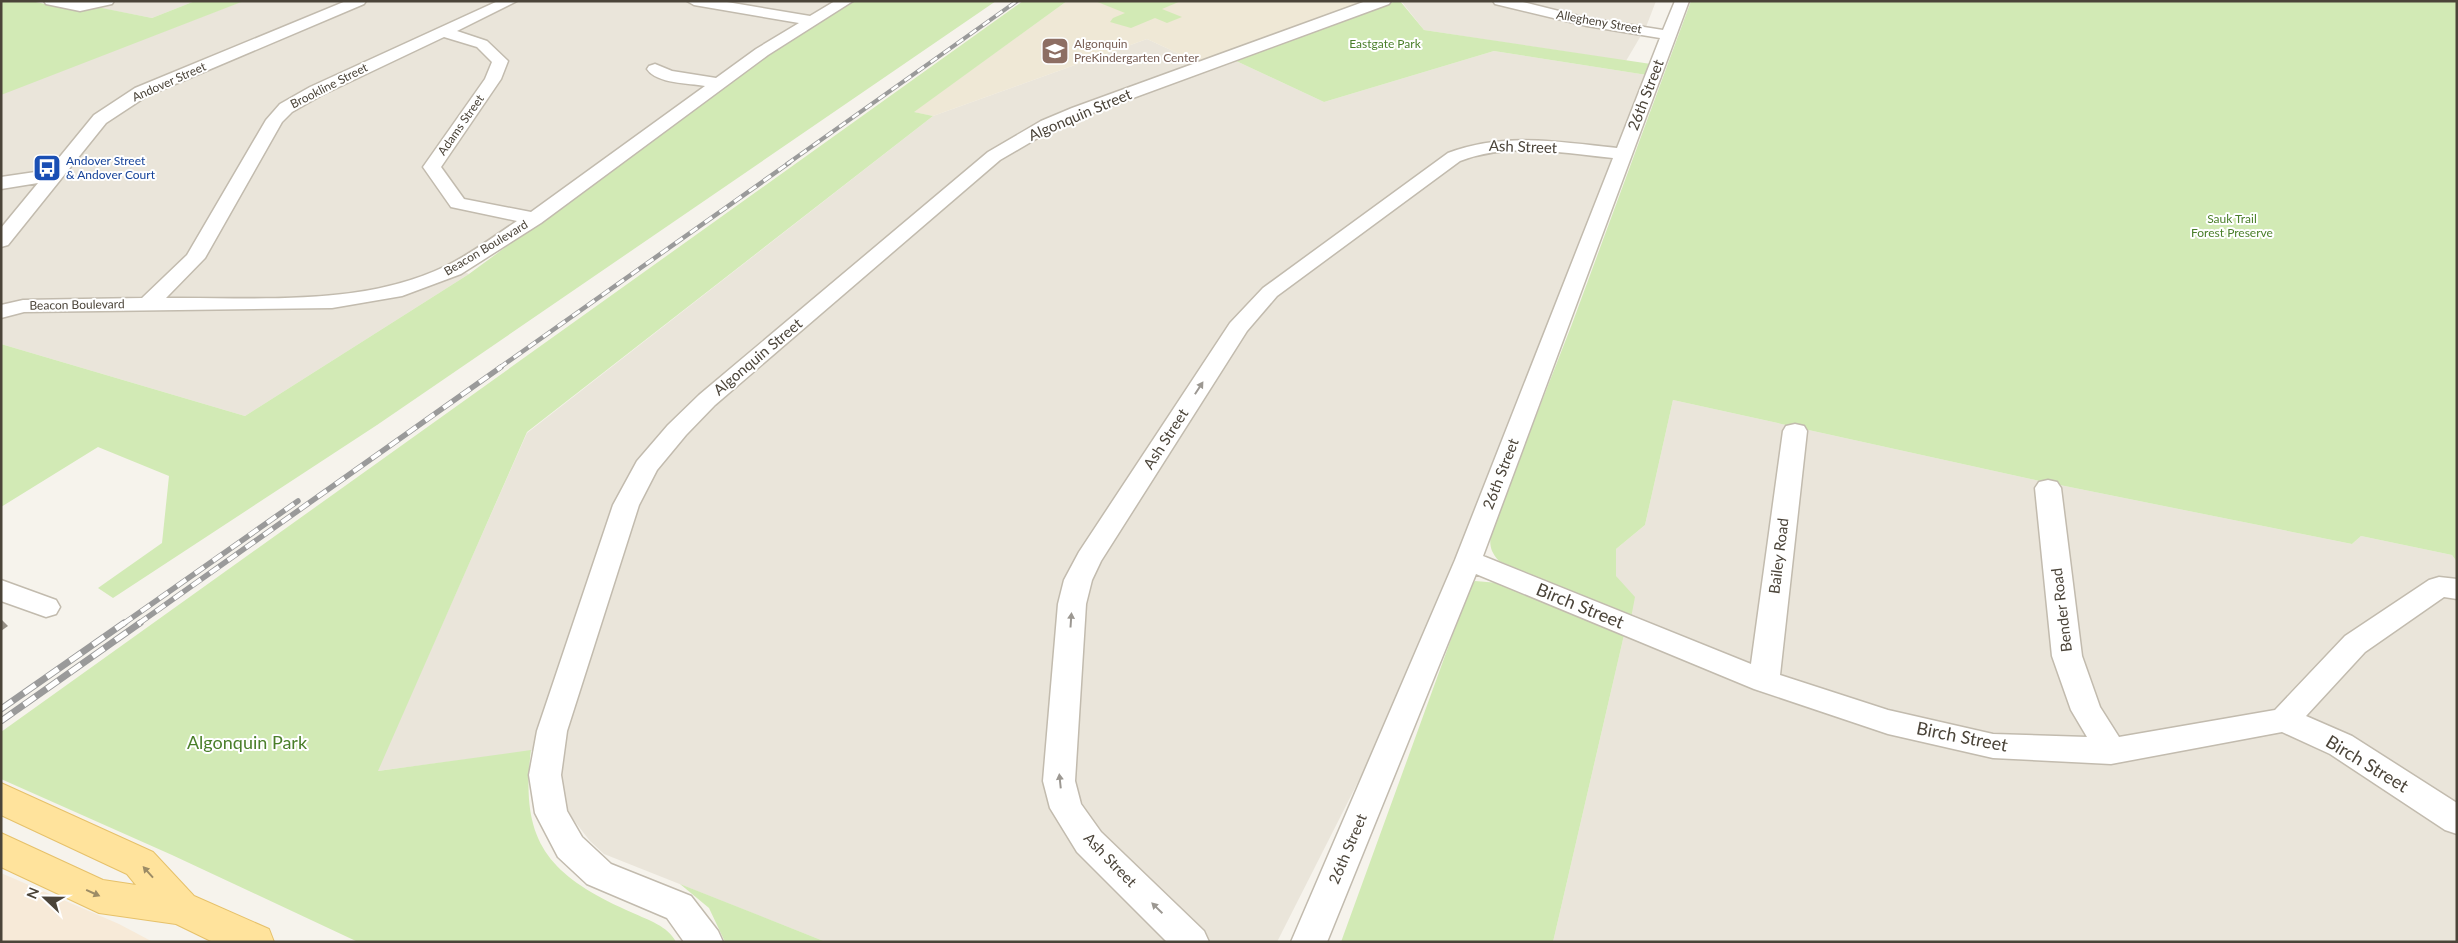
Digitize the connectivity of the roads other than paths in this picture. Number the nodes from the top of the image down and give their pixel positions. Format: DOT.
graph roads {
  1 [pos="51,1"];
  2 [pos="107,1"];
  3 [pos="359,1"];
  4 [pos="510,1"];
  5 [pos="694,1"];
  6 [pos="846,1"];
  7 [pos="1384,1"];
  8 [pos="1500,1"];
  9 [pos="1682,1"];
  10 [pos="1529,4"];
  11 [pos="812,21"];
  12 [pos="442,32"];
  13 [pos="1669,35"];
  14 [pos="654,68"];
  15 [pos="719,83"];
  16 [pos="1623,154"];
  17 [pos="55,175"];
  18 [pos="1,183"];
  19 [pos="534,219"];
  20 [pos="1,241"];
  21 [pos="1,303"];
  22 [pos="148,304"];
  23 [pos="23,306"];
  24 [pos="1,312"];
  25 [pos="1795,431"];
  26 [pos="2048,488"];
  27 [pos="1468,560"];
  28 [pos="2457,589"];
  29 [pos="1,590"];
  30 [pos="46,607"];
  31 [pos="1764,681"];
  32 [pos="2284,720"];
  33 [pos="2111,752"];
  34 [pos="1,798"];
  35 [pos="2457,820"];
  36 [pos="1,849"];
  37 [pos="180,908"];
  38 [pos="255,942"];
  39 [pos="705,942"];
  40 [pos="1191,942"];
  41 [pos="1309,942"];
  1 -- 2 [label="street"];
  3 -- 17 [label="street, Andover Street"];
  4 -- 12 [label="street, Brookline Street"];
  5 -- 11 [label="street"];
  6 -- 11 [label="street, Beacon Boulevard"];
  7 -- 39 [label="street, Algonquin Street"];
  8 -- 10 [label="street, Allegheny Street"];
  9 -- 13 [label="street, 26th Street"];
  10 -- 13 [label="street, Allegheny Street"];
  11 -- 15 [label="street, Beacon Boulevard"];
  12 -- 19 [label="street, Adams Street"];
  12 -- 22 [label="street, Brookline Street"];
  13 -- 16 [label="street, 26th Street"];
  14 -- 15 [label="street"];
  15 -- 19 [label="street, Beacon Boulevard"];
  16 -- 27 [label="street, 26th Street"];
  40 -- 16 [label="street, Ash Street, one-way"];
  17 -- 18 [label="street"];
  17 -- 20 [label="street, Andover Street"];
  19 -- 22 [label="street, Beacon Boulevard"];
  21 -- 23 [label="street"];
  22 -- 23 [label="street, Beacon Boulevard"];
  23 -- 24 [label="street, Beacon Boulevard"];
  25 -- 31 [label="street, Bailey Road"];
  26 -- 33 [label="street, Bender Road"];
  27 -- 31 [label="street, Birch Street"];
  27 -- 41 [label="street, 26th Street"];
  28 -- 32 [label="street"];
  29 -- 30 [label="street"];
  31 -- 33 [label="street, Birch Street"];
  32 -- 33 [label="street, Birch Street"];
  32 -- 35 [label="street, Birch Street"];
  37 -- 34 [label="main road, one-way"];
  36 -- 37 [label="main road, one-way"];
  37 -- 38 [label="main road"];
}
